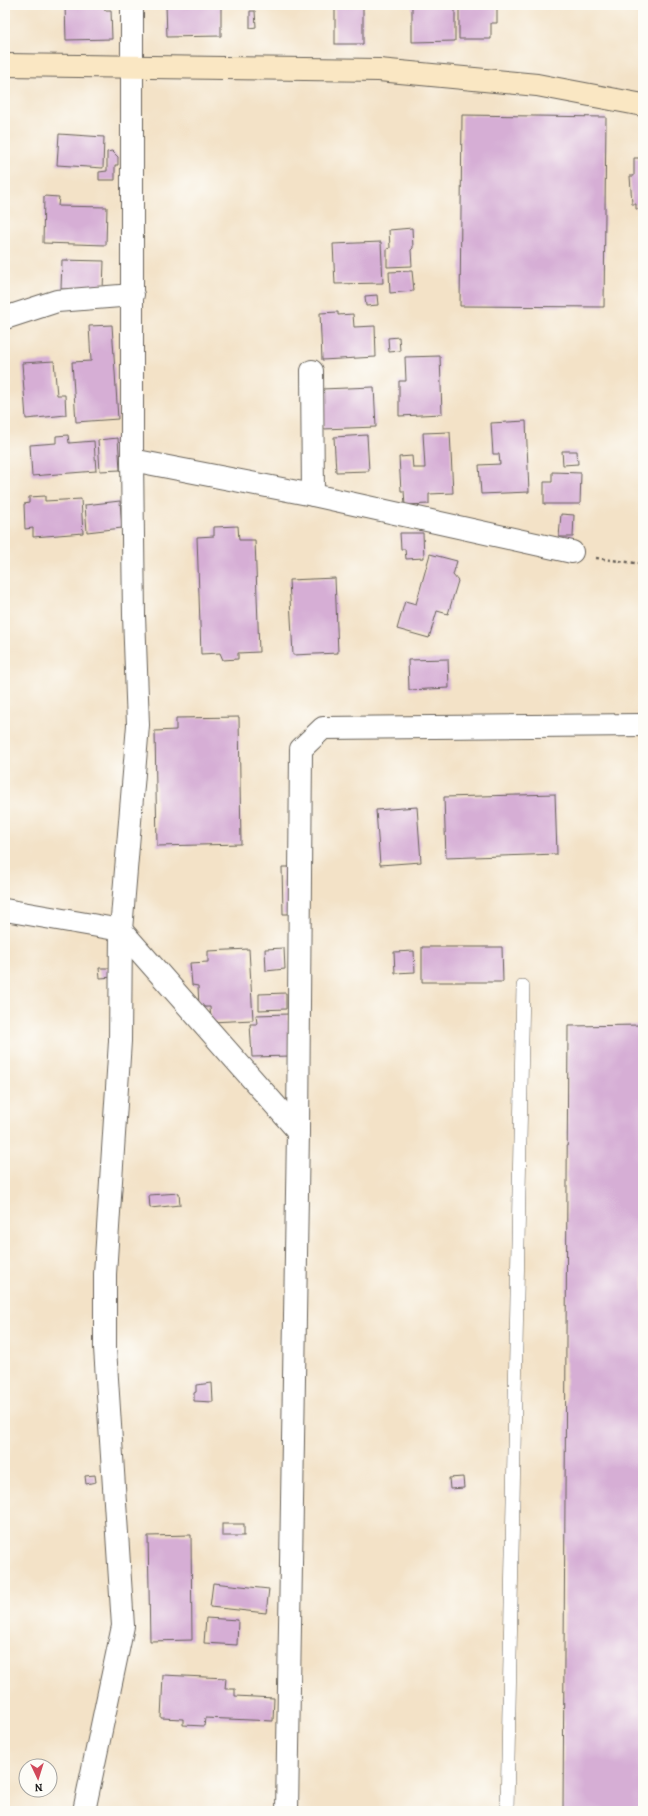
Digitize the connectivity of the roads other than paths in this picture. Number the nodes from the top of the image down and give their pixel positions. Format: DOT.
graph roads {
  1 [pos="132,5"];
  2 [pos="5,65"];
  3 [pos="134,66"];
  4 [pos="643,105"];
  5 [pos="133,295"];
  6 [pos="5,318"];
  7 [pos="312,371"];
  8 [pos="132,460"];
  9 [pos="312,495"];
  10 [pos="572,552"];
  11 [pos="643,725"];
  12 [pos="5,910"];
  13 [pos="121,930"];
  14 [pos="523,986"];
  15 [pos="298,1131"];
  16 [pos="84,1811"];
  17 [pos="287,1811"];
  18 [pos="507,1811"];
  1 -- 3 [label="street"];
  2 -- 3 [label="street"];
  3 -- 4 [label="street"];
  3 -- 5 [label="street"];
  5 -- 6 [label="street"];
  5 -- 8 [label="street"];
  7 -- 9 [label="street"];
  8 -- 9 [label="street"];
  8 -- 13 [label="street"];
  9 -- 10 [label="street"];
  11 -- 15 [label="street"];
  12 -- 13 [label="street"];
  13 -- 15 [label="street"];
  13 -- 16 [label="street"];
  14 -- 18 [label="lane"];
  15 -- 17 [label="street"];
}
